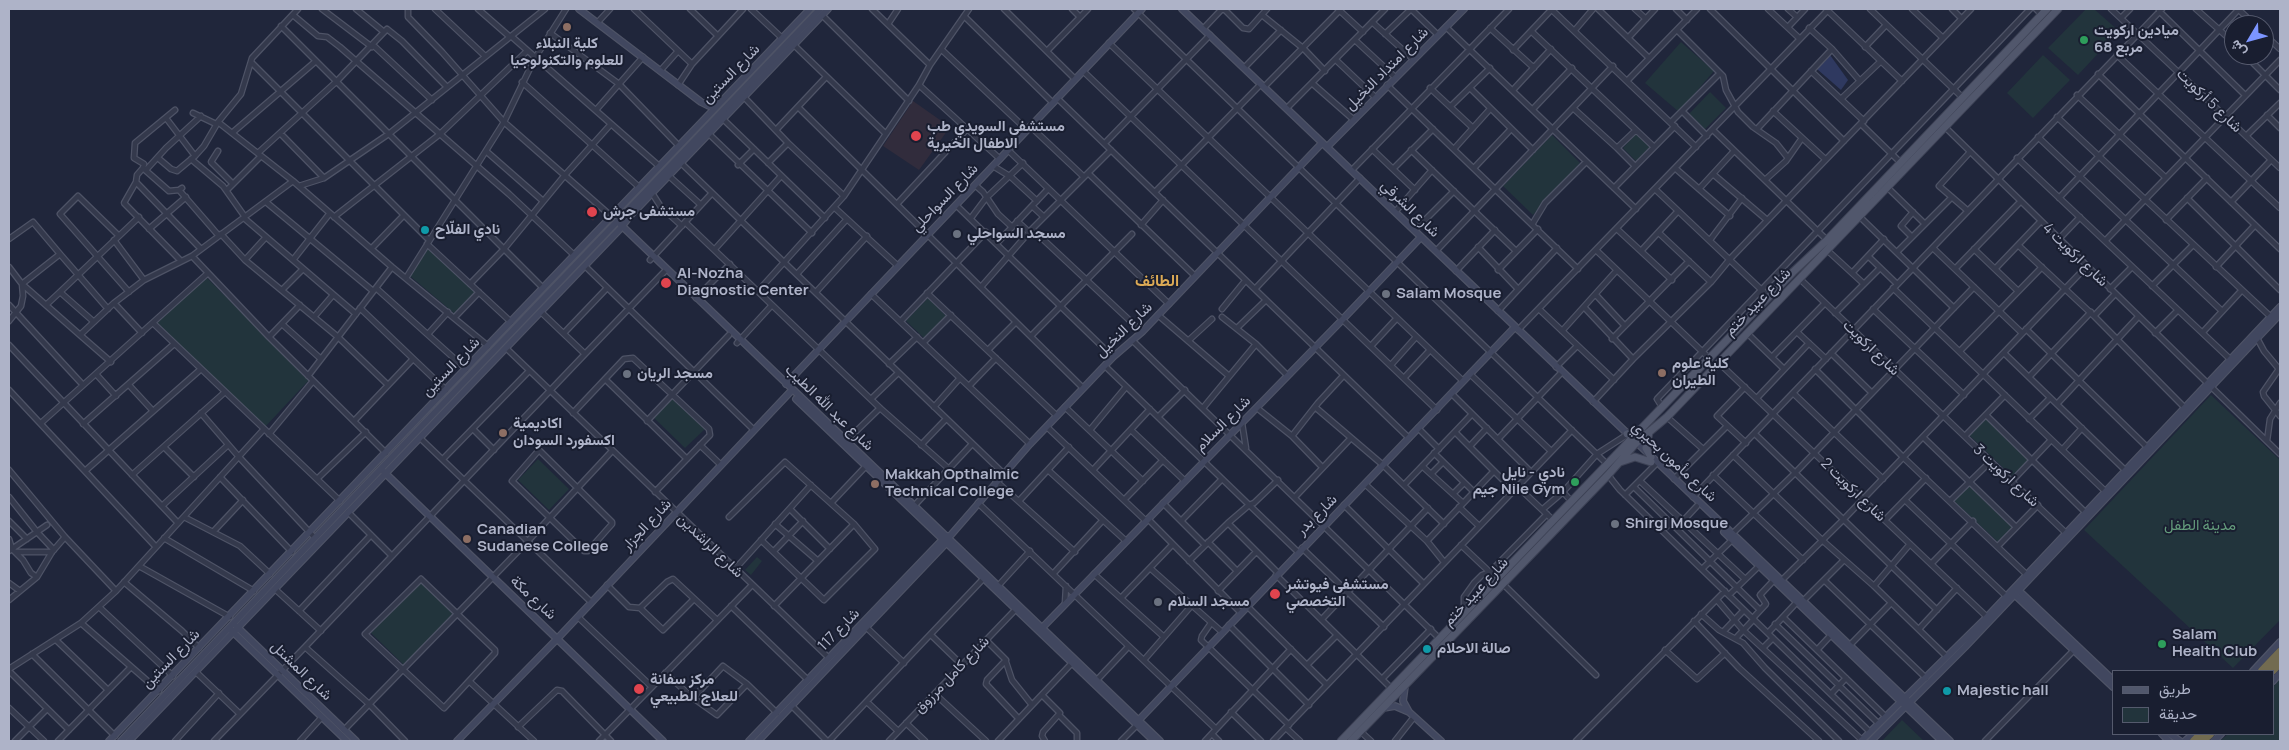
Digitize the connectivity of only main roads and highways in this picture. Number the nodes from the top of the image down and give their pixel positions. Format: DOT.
graph roads {
  1 [pos="2047,9"];
  2 [pos="2058,9"];
  3 [pos="1943,125"];
  4 [pos="1646,430"];
  5 [pos="1631,440"];
  6 [pos="1619,462"];
  7 [pos="1500,581"];
  8 [pos="1443,641"];
  9 [pos="2280,652"];
  10 [pos="2263,670"];
  11 [pos="2199,735"];
  12 [pos="1341,741"];
  13 [pos="1351,741"];
  14 [pos="2187,741"];
  1 -- 3 [label="main road, شارع عبيد ختم"];
  2 -- 3 [label="main road, شارع عبيد ختم"];
  3 -- 4 [label="main road, شارع عبيد ختم"];
  3 -- 4 [label="main road, شارع عبيد ختم"];
  4 -- 5 [label="main road, شارع عبيد ختم"];
  4 -- 6 [label="main road"];
  5 -- 6 [label="main road, شارع عبيد ختم"];
  5 -- 7 [label="main road, شارع عبيد ختم"];
  6 -- 7 [label="main road, شارع عبيد ختم"];
  7 -- 8 [label="main road, شارع عبيد ختم"];
  7 -- 8 [label="main road, شارع عبيد ختم"];
  8 -- 12 [label="main road, شارع عبيد ختم"];
  8 -- 13 [label="main road, شارع عبيد ختم"];
  9 -- 10 [label="highway"];
  11 -- 14 [label="highway"];
}
